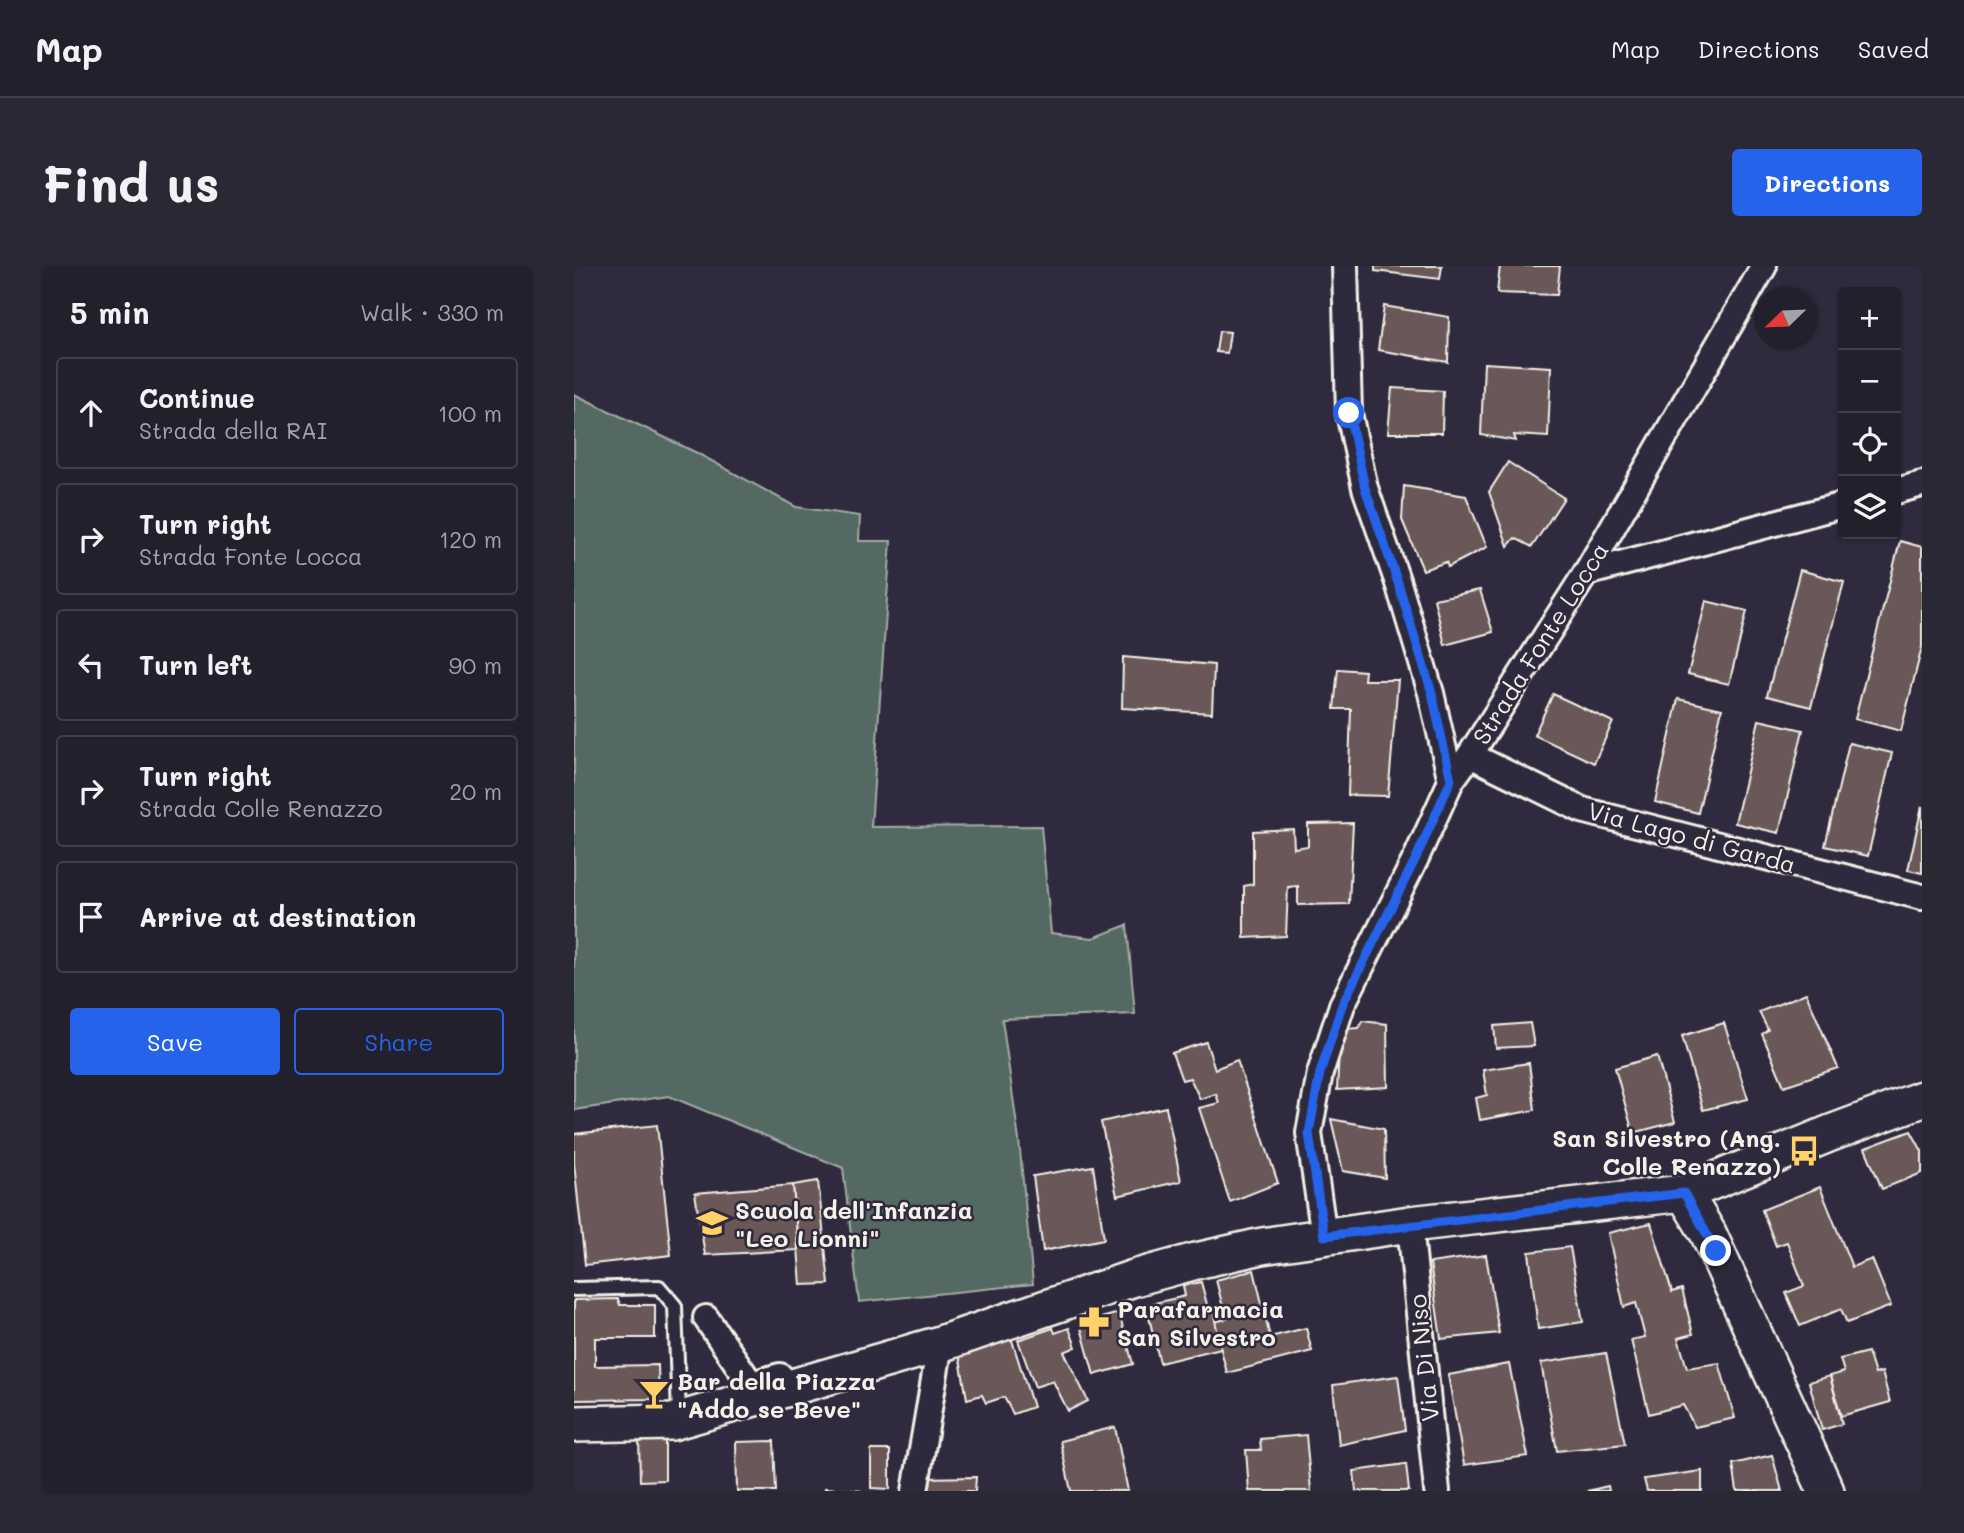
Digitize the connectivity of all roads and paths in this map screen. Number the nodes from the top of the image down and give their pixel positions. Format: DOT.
graph roads {
  1 [pos="1345,266"];
  2 [pos="1764,266"];
  3 [pos="1922,484"];
  4 [pos="1901,490"];
  5 [pos="1838,506"];
  6 [pos="1586,572"];
  7 [pos="1470,755"];
  8 [pos="1451,780"];
  9 [pos="1922,897"];
  10 [pos="1922,1099"];
  11 [pos="1684,1193"];
  12 [pos="1410,1224"];
  13 [pos="1324,1236"];
  14 [pos="574,1289"];
  15 [pos="706,1318"];
  16 [pos="940,1344"];
  17 [pos="879,1354"];
  18 [pos="679,1420"];
  19 [pos="574,1424"];
  20 [pos="915,1491"];
  21 [pos="1437,1491"];
  22 [pos="1826,1491"];
  1 -- 8 [label="street"];
  2 -- 6 [label="street, Strada Fonte Locca"];
  3 -- 4 [label="street"];
  5 -- 6 [label="street"];
  6 -- 7 [label="street, Strada Fonte Locca"];
  7 -- 8 [label="street, Strada Fonte Locca"];
  7 -- 9 [label="street, Via Lago di Garda"];
  8 -- 13 [label="street, Strada Fonte Locca"];
  10 -- 11 [label="street"];
  11 -- 12 [label="street"];
  11 -- 22 [label="street"];
  12 -- 13 [label="street"];
  12 -- 21 [label="street, Via Di Niso"];
  13 -- 16 [label="street"];
  14 -- 18 [label="lane"];
  15 -- 17 [label="street"];
  16 -- 18 [label="street"];
  16 -- 20 [label="street"];
  18 -- 19 [label="street"];
}
